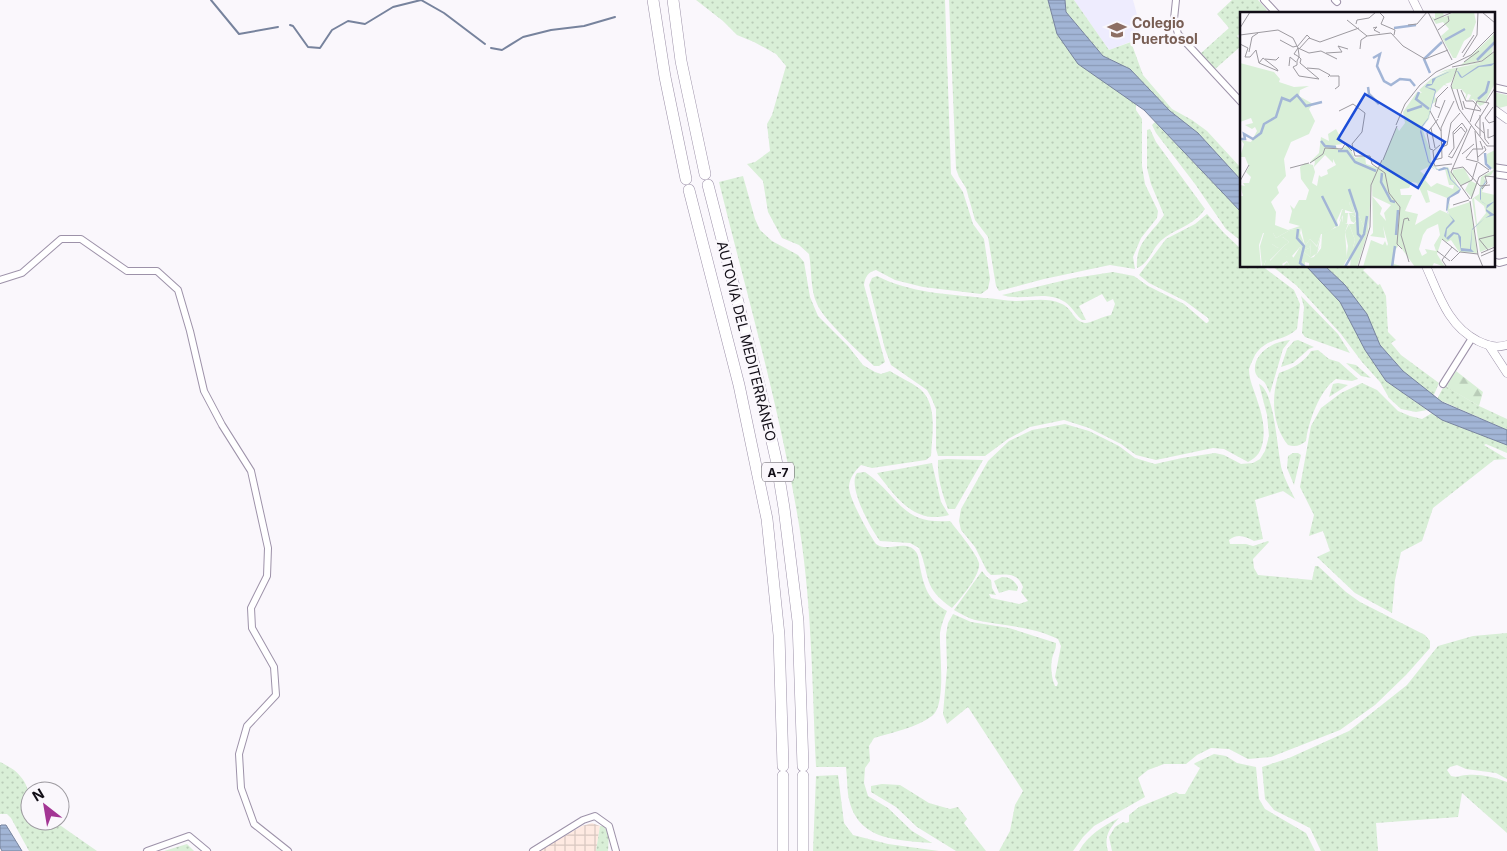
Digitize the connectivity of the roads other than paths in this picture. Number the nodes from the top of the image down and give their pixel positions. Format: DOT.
graph roads {
  1 [pos="653,0"];
  2 [pos="673,0"];
  3 [pos="1176,0"];
  4 [pos="1264,0"];
  5 [pos="1413,0"];
  6 [pos="1275,12"];
  7 [pos="1419,12"];
  8 [pos="1494,87"];
  9 [pos="1507,90"];
  10 [pos="1240,101"];
  11 [pos="1494,110"];
  12 [pos="1507,119"];
  13 [pos="1494,167"];
  14 [pos="1507,169"];
  15 [pos="1494,174"];
  16 [pos="1507,176"];
  17 [pos="1507,261"];
  18 [pos="1494,262"];
  19 [pos="1427,268"];
  20 [pos="0,280"];
  21 [pos="1472,338"];
  22 [pos="1507,345"];
  23 [pos="1490,347"];
  24 [pos="1507,373"];
  25 [pos="1443,384"];
  26 [pos="147,851"];
  27 [pos="207,851"];
  28 [pos="288,851"];
  29 [pos="533,851"];
  30 [pos="616,851"];
  31 [pos="783,851"];
  32 [pos="803,851"];
  1 -- 31 [label="highway, AUTOVÍA DEL MEDITERRÁNEO / A-7"];
  2 -- 32 [label="highway, AUTOVÍA DEL MEDITERRÁNEO / A-7"];
  3 -- 10 [label="street"];
  4 -- 6 [label="street"];
  5 -- 7 [label="street"];
  8 -- 9 [label="street"];
  11 -- 12 [label="street"];
  13 -- 14 [label="street"];
  15 -- 16 [label="street"];
  17 -- 18 [label="street"];
  19 -- 21 [label="street"];
  20 -- 28 [label="street"];
  21 -- 23 [label="street"];
  21 -- 25 [label="street"];
  22 -- 23 [label="street"];
  23 -- 24 [label="street"];
  26 -- 27 [label="street"];
  29 -- 30 [label="street"];
}
